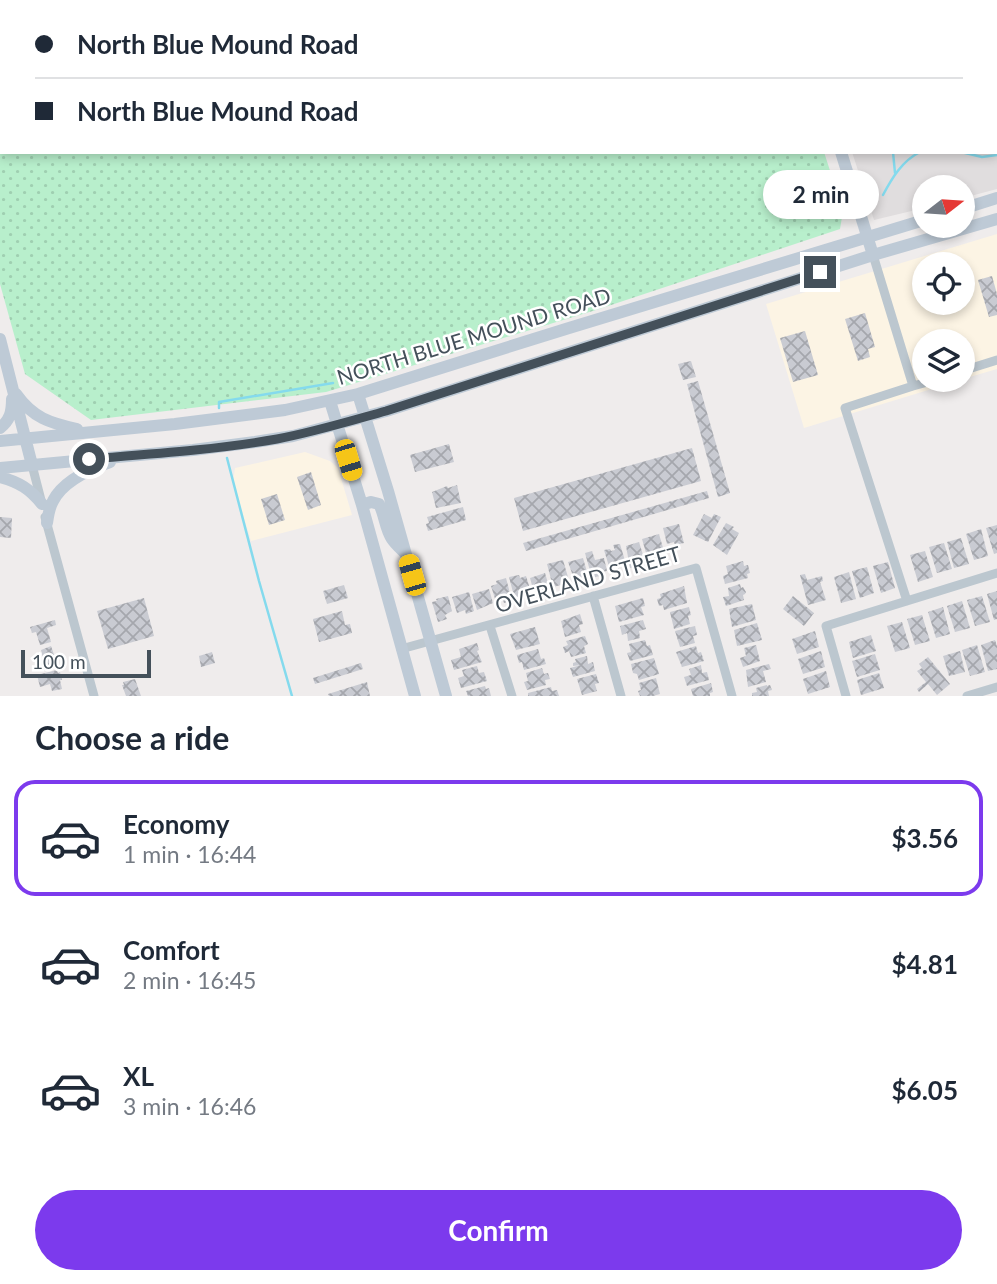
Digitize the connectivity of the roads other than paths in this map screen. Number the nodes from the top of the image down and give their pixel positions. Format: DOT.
graph roads {
  1 [pos="842,154"];
  2 [pos="997,198"];
  3 [pos="975,205"];
  4 [pos="996,218"];
  5 [pos="912,224"];
  6 [pos="867,237"];
  7 [pos="873,255"];
  8 [pos="0,339"];
  9 [pos="997,360"];
  10 [pos="975,367"];
  11 [pos="912,383"];
  12 [pos="912,386"];
  13 [pos="12,388"];
  14 [pos="358,394"];
  15 [pos="330,401"];
  16 [pos="365,417"];
  17 [pos="338,424"];
  18 [pos="0,428"];
  19 [pos="90,432"];
  20 [pos="25,438"];
  21 [pos="0,441"];
  22 [pos="132,456"];
  23 [pos="32,465"];
  24 [pos="0,468"];
  25 [pos="0,477"];
  26 [pos="42,504"];
  27 [pos="362,505"];
  28 [pos="47,523"];
  29 [pos="405,553"];
  30 [pos="997,573"];
  31 [pos="593,596"];
  32 [pos="907,601"];
  33 [pos="490,626"];
  34 [pos="430,641"];
  35 [pos="401,649"];
  36 [pos="997,687"];
  37 [pos="94,696"];
  38 [pos="415,696"];
  39 [pos="446,696"];
  40 [pos="512,696"];
  41 [pos="621,696"];
  42 [pos="732,696"];
  43 [pos="846,696"];
  44 [pos="967,696"];
  1 -- 6 [label="main road"];
  2 -- 3 [label="main road"];
  4 -- 7 [label="main road, NORTH BLUE MOUND ROAD"];
  5 -- 6 [label="main road, NORTH BLUE MOUND ROAD"];
  6 -- 7 [label="main road"];
  6 -- 14 [label="main road, NORTH BLUE MOUND ROAD"];
  7 -- 11 [label="street"];
  7 -- 16 [label="main road, NORTH BLUE MOUND ROAD"];
  8 -- 13 [label="main road"];
  9 -- 10 [label="street"];
  12 -- 32 [label="street"];
  13 -- 18 [label="main road"];
  13 -- 19 [label="main road"];
  13 -- 20 [label="main road"];
  14 -- 15 [label="main road, NORTH BLUE MOUND ROAD"];
  14 -- 16 [label="main road"];
  15 -- 17 [label="main road"];
  15 -- 19 [label="main road, NORTH BLUE MOUND ROAD"];
  16 -- 17 [label="main road, NORTH BLUE MOUND ROAD"];
  16 -- 29 [label="main road"];
  17 -- 22 [label="main road, NORTH BLUE MOUND ROAD"];
  17 -- 27 [label="main road"];
  19 -- 20 [label="main road, NORTH BLUE MOUND ROAD"];
  20 -- 21 [label="main road, NORTH BLUE MOUND ROAD"];
  20 -- 23 [label="main road"];
  22 -- 23 [label="main road, NORTH BLUE MOUND ROAD"];
  22 -- 28 [label="main road"];
  23 -- 24 [label="main road, NORTH BLUE MOUND ROAD"];
  23 -- 26 [label="street"];
  25 -- 26 [label="main road"];
  26 -- 28 [label="street"];
  27 -- 29 [label="main road"];
  27 -- 35 [label="main road"];
  28 -- 37 [label="street"];
  29 -- 34 [label="main road"];
  30 -- 32 [label="street"];
  31 -- 33 [label="street, OVERLAND STREET"];
  31 -- 41 [label="street"];
  31 -- 42 [label="street, OVERLAND STREET"];
  32 -- 43 [label="street"];
  33 -- 34 [label="street, OVERLAND STREET"];
  33 -- 40 [label="street"];
  34 -- 35 [label="street, OVERLAND STREET"];
  34 -- 39 [label="main road"];
  35 -- 38 [label="main road"];
  36 -- 44 [label="street"];
}
